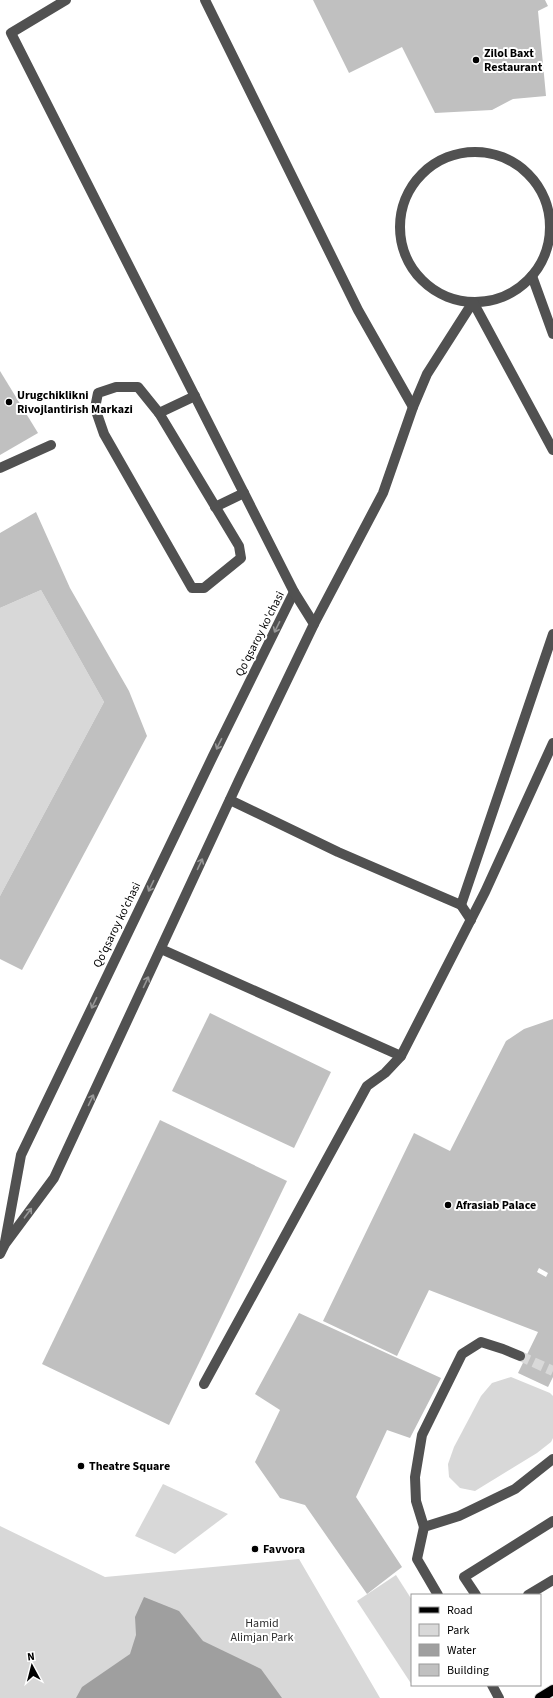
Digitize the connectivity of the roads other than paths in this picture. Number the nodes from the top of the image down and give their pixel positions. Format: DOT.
graph roads {
  1 [pos="66,0"];
  2 [pos="206,0"];
  3 [pos="532,276"];
  4 [pos="472,302"];
  5 [pos="553,334"];
  6 [pos="195,396"];
  7 [pos="413,408"];
  8 [pos="159,412"];
  9 [pos="51,444"];
  10 [pos="553,450"];
  11 [pos="0,468"];
  12 [pos="244,493"];
  13 [pos="215,507"];
  14 [pos="294,592"];
  15 [pos="314,624"];
  16 [pos="553,634"];
  17 [pos="553,744"];
  18 [pos="230,800"];
  19 [pos="460,905"];
  20 [pos="470,920"];
  21 [pos="161,950"];
  22 [pos="401,1056"];
  23 [pos="2,1240"];
  24 [pos="0,1254"];
  25 [pos="520,1356"];
  26 [pos="204,1384"];
  27 [pos="553,1459"];
  28 [pos="553,1521"];
  29 [pos="424,1527"];
  30 [pos="553,1580"];
  31 [pos="437,1594"];
  32 [pos="475,1594"];
  33 [pos="530,1594"];
  34 [pos="493,1686"];
  35 [pos="553,1690"];
  36 [pos="500,1698"];
  37 [pos="540,1698"];
  1 -- 6 [label="street"];
  2 -- 7 [label="street"];
  3 -- 4 [label="street"];
  3 -- 4 [label="street"];
  3 -- 5 [label="street"];
  4 -- 7 [label="street"];
  4 -- 10 [label="street"];
  6 -- 8 [label="street"];
  6 -- 12 [label="street"];
  7 -- 15 [label="street"];
  8 -- 13 [label="street"];
  8 -- 13 [label="street"];
  9 -- 11 [label="street"];
  12 -- 13 [label="street"];
  12 -- 14 [label="street"];
  14 -- 15 [label="street, Qo'qsaroy ko'chasi"];
  14 -- 23 [label="street, Qo'qsaroy ko'chasi, one-way"];
  15 -- 18 [label="street, Qo'qsaroy ko'chasi"];
  16 -- 19 [label="street"];
  17 -- 20 [label="street"];
  18 -- 19 [label="street"];
  21 -- 18 [label="street, Qo'qsaroy ko'chasi, one-way"];
  19 -- 20 [label="street"];
  20 -- 22 [label="street"];
  21 -- 22 [label="street"];
  23 -- 21 [label="street, Qo'qsaroy ko'chasi, one-way"];
  22 -- 26 [label="street"];
  23 -- 24 [label="street, Qo'qsaroy ko'chasi"];
  25 -- 29 [label="street"];
  27 -- 29 [label="street"];
  28 -- 32 [label="street"];
  29 -- 31 [label="street"];
  30 -- 33 [label="street"];
  34 -- 36 [label="street"];
  35 -- 37 [label="main road"];
}
